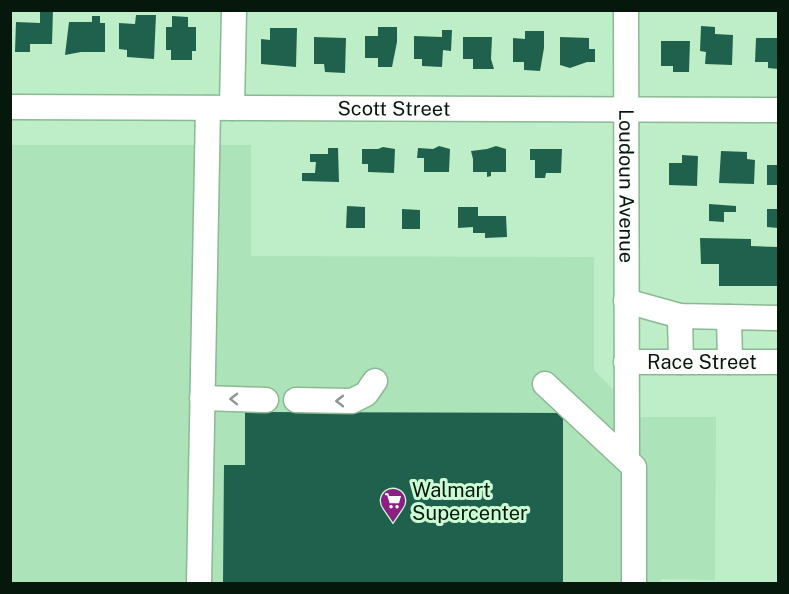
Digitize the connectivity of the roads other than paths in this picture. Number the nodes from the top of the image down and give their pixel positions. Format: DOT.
graph roads {
  1 [pos="234,10"];
  2 [pos="626,10"];
  3 [pos="10,107"];
  4 [pos="208,108"];
  5 [pos="232,108"];
  6 [pos="626,109"];
  7 [pos="778,110"];
  8 [pos="626,301"];
  9 [pos="680,316"];
  10 [pos="729,317"];
  11 [pos="778,318"];
  12 [pos="626,362"];
  13 [pos="681,362"];
  14 [pos="730,362"];
  15 [pos="778,362"];
  16 [pos="375,381"];
  17 [pos="544,384"];
  18 [pos="202,398"];
  19 [pos="266,400"];
  20 [pos="296,400"];
  21 [pos="627,459"];
  22 [pos="199,584"];
  23 [pos="634,584"];
  1 -- 5 [label="street"];
  2 -- 6 [label="street, Loudoun Avenue"];
  3 -- 4 [label="street, Scott Street"];
  4 -- 5 [label="street, Scott Street"];
  4 -- 18 [label="street"];
  5 -- 6 [label="street, Scott Street"];
  6 -- 7 [label="street, Scott Street"];
  6 -- 8 [label="street, Loudoun Avenue"];
  8 -- 9 [label="street"];
  8 -- 12 [label="street, Loudoun Avenue"];
  9 -- 10 [label="street"];
  9 -- 13 [label="street"];
  10 -- 11 [label="street"];
  10 -- 14 [label="street"];
  12 -- 13 [label="street, Race Street"];
  12 -- 21 [label="street, Loudoun Avenue"];
  13 -- 14 [label="street, Race Street"];
  14 -- 15 [label="street, Race Street"];
  16 -- 20 [label="street, one-way"];
  17 -- 21 [label="street"];
  19 -- 18 [label="street, one-way"];
  18 -- 22 [label="street"];
  21 -- 23 [label="street, Loudoun Avenue"];
}
